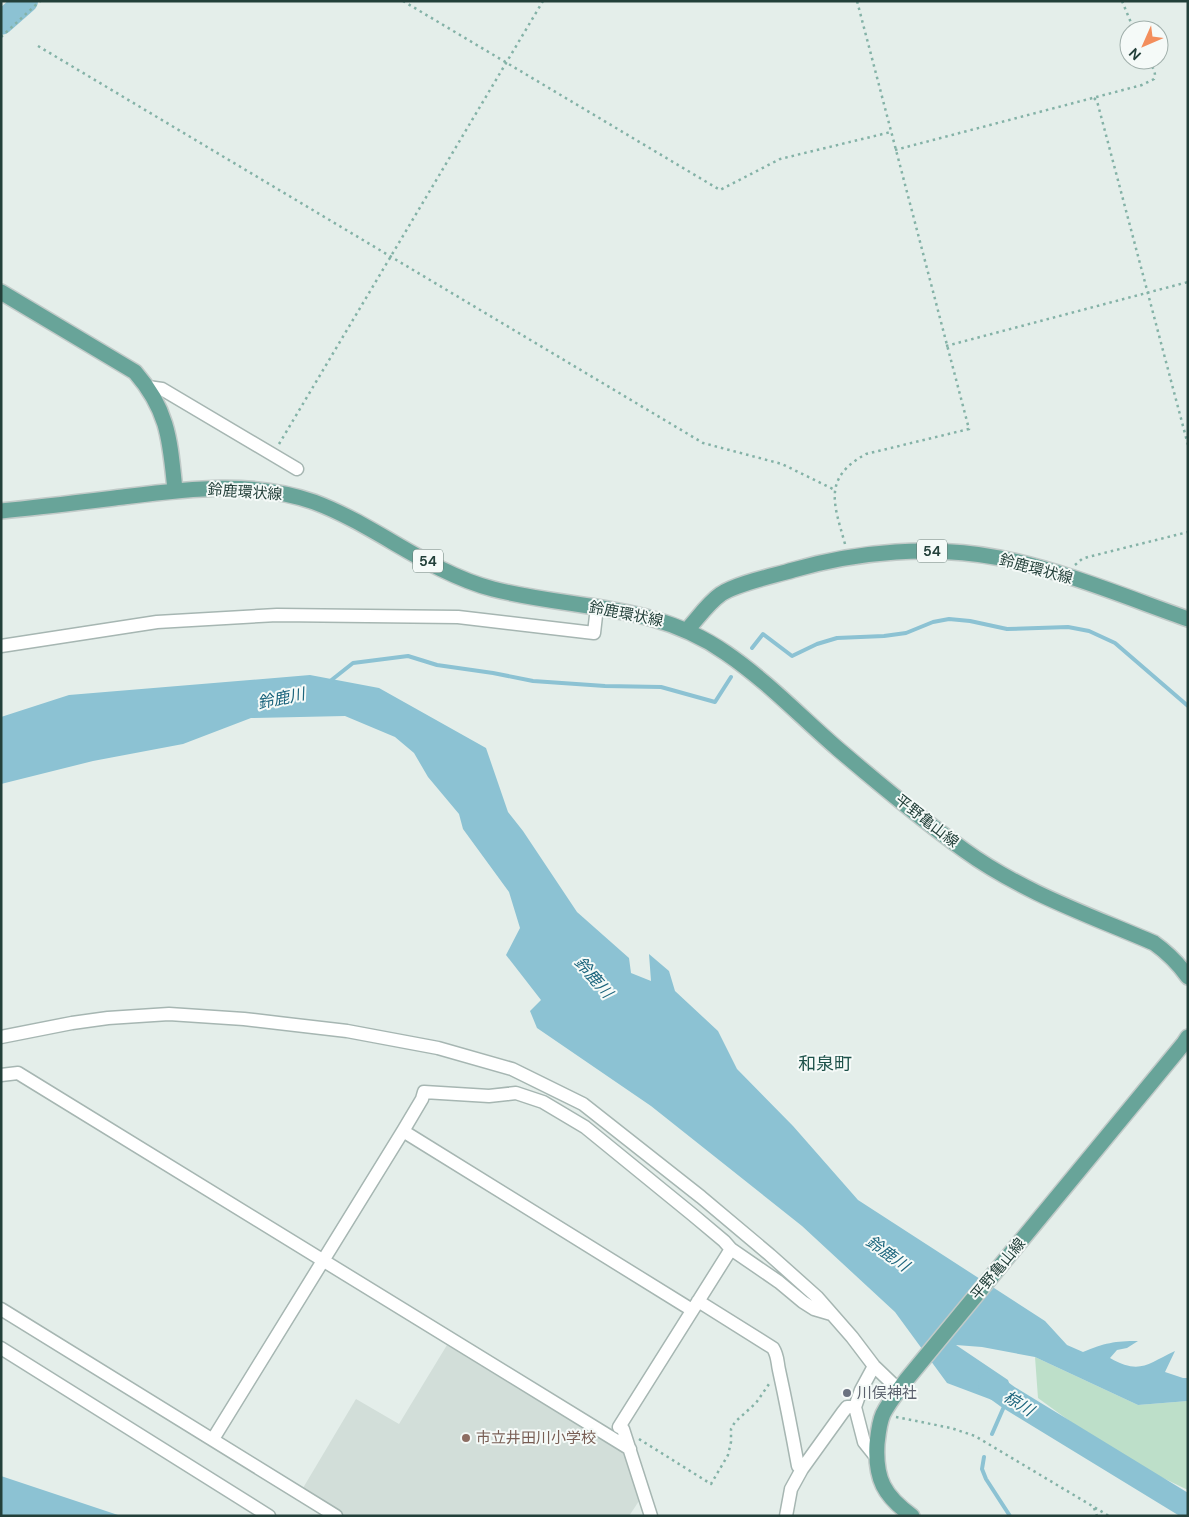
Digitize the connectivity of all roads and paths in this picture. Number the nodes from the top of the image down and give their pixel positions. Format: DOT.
graph roads {
  1 [pos="40,1"];
  2 [pos="403,1"];
  3 [pos="543,1"];
  4 [pos="857,1"];
  5 [pos="1122,1"];
  6 [pos="1130,20"];
  7 [pos="1,37"];
  8 [pos="38,46"];
  9 [pos="506,63"];
  10 [pos="1154,70"];
  11 [pos="1094,98"];
  12 [pos="891,132"];
  13 [pos="895,150"];
  14 [pos="391,256"];
  15 [pos="1188,282"];
  16 [pos="1,292"];
  17 [pos="1148,293"];
  18 [pos="946,346"];
  19 [pos="148,387"];
  20 [pos="1188,446"];
  21 [pos="273,454"];
  22 [pos="298,469"];
  23 [pos="175,490"];
  24 [pos="835,490"];
  25 [pos="1,512"];
  26 [pos="1188,532"];
  27 [pos="848,557"];
  28 [pos="1070,578"];
  29 [pos="597,607"];
  30 [pos="1188,619"];
  31 [pos="687,630"];
  32 [pos="1,646"];
  33 [pos="1188,977"];
  34 [pos="1,1037"];
  35 [pos="1186,1040"];
  36 [pos="1,1076"];
  37 [pos="404,1131"];
  38 [pos="731,1249"];
  39 [pos="324,1260"];
  40 [pos="695,1306"];
  41 [pos="1,1309"];
  42 [pos="830,1314"];
  43 [pos="1,1348"];
  44 [pos="874,1366"];
  45 [pos="779,1369"];
  46 [pos="903,1384"];
  47 [pos="855,1407"];
  48 [pos="882,1414"];
  49 [pos="623,1429"];
  50 [pos="213,1440"];
  51 [pos="630,1449"];
  52 [pos="876,1457"];
  53 [pos="802,1469"];
  54 [pos="882,1486"];
  55 [pos="1093,1507"];
  56 [pos="269,1516"];
  57 [pos="336,1516"];
  58 [pos="651,1516"];
  59 [pos="786,1516"];
  60 [pos="898,1516"];
  61 [pos="912,1516"];
  62 [pos="1097,1516"];
  63 [pos="1109,1516"];
  1 -- 7 [label="path"];
  2 -- 9 [label="path"];
  3 -- 9 [label="path"];
  4 -- 12 [label="path"];
  5 -- 6 [label="path"];
  8 -- 14 [label="path"];
  9 -- 12 [label="path"];
  9 -- 14 [label="path"];
  10 -- 11 [label="path"];
  11 -- 13 [label="path"];
  11 -- 17 [label="path"];
  12 -- 13 [label="path"];
  13 -- 18 [label="path"];
  14 -- 21 [label="path"];
  14 -- 24 [label="path"];
  15 -- 17 [label="path"];
  16 -- 19 [label="main road"];
  17 -- 18 [label="path"];
  17 -- 20 [label="path"];
  18 -- 24 [label="path"];
  19 -- 21 [label="street"];
  19 -- 23 [label="main road"];
  21 -- 22 [label="street"];
  23 -- 25 [label="main road, 鈴鹿環状線 / 54"];
  23 -- 29 [label="main road, 鈴鹿環状線 / 54"];
  24 -- 27 [label="path"];
  26 -- 28 [label="path"];
  27 -- 28 [label="main road, 鈴鹿環状線 / 54"];
  27 -- 31 [label="main road, 鈴鹿環状線 / 54"];
  28 -- 30 [label="main road, 鈴鹿環状線 / 54"];
  29 -- 31 [label="main road, 鈴鹿環状線 / 54"];
  29 -- 32 [label="street"];
  31 -- 33 [label="main road, 平野亀山線"];
  34 -- 42 [label="street"];
  35 -- 46 [label="main road, 平野亀山線"];
  36 -- 39 [label="street"];
  37 -- 38 [label="street"];
  37 -- 39 [label="street"];
  37 -- 40 [label="street"];
  38 -- 40 [label="street"];
  38 -- 42 [label="street"];
  39 -- 50 [label="street"];
  39 -- 51 [label="street"];
  40 -- 45 [label="street"];
  40 -- 49 [label="street"];
  41 -- 50 [label="street"];
  42 -- 44 [label="street"];
  43 -- 56 [label="street"];
  44 -- 46 [label="street"];
  44 -- 47 [label="street"];
  45 -- 49 [label="path"];
  45 -- 53 [label="street"];
  46 -- 48 [label="main road, 平野亀山線"];
  47 -- 52 [label="street"];
  47 -- 53 [label="street"];
  48 -- 52 [label="main road, 平野亀山線"];
  48 -- 55 [label="path"];
  49 -- 51 [label="street"];
  50 -- 57 [label="street"];
  51 -- 58 [label="street"];
  52 -- 54 [label="main road, 平野亀山線"];
  53 -- 59 [label="street"];
  54 -- 60 [label="street"];
  54 -- 61 [label="main road, 平野亀山線"];
  55 -- 62 [label="path"];
  55 -- 63 [label="path"];
}
